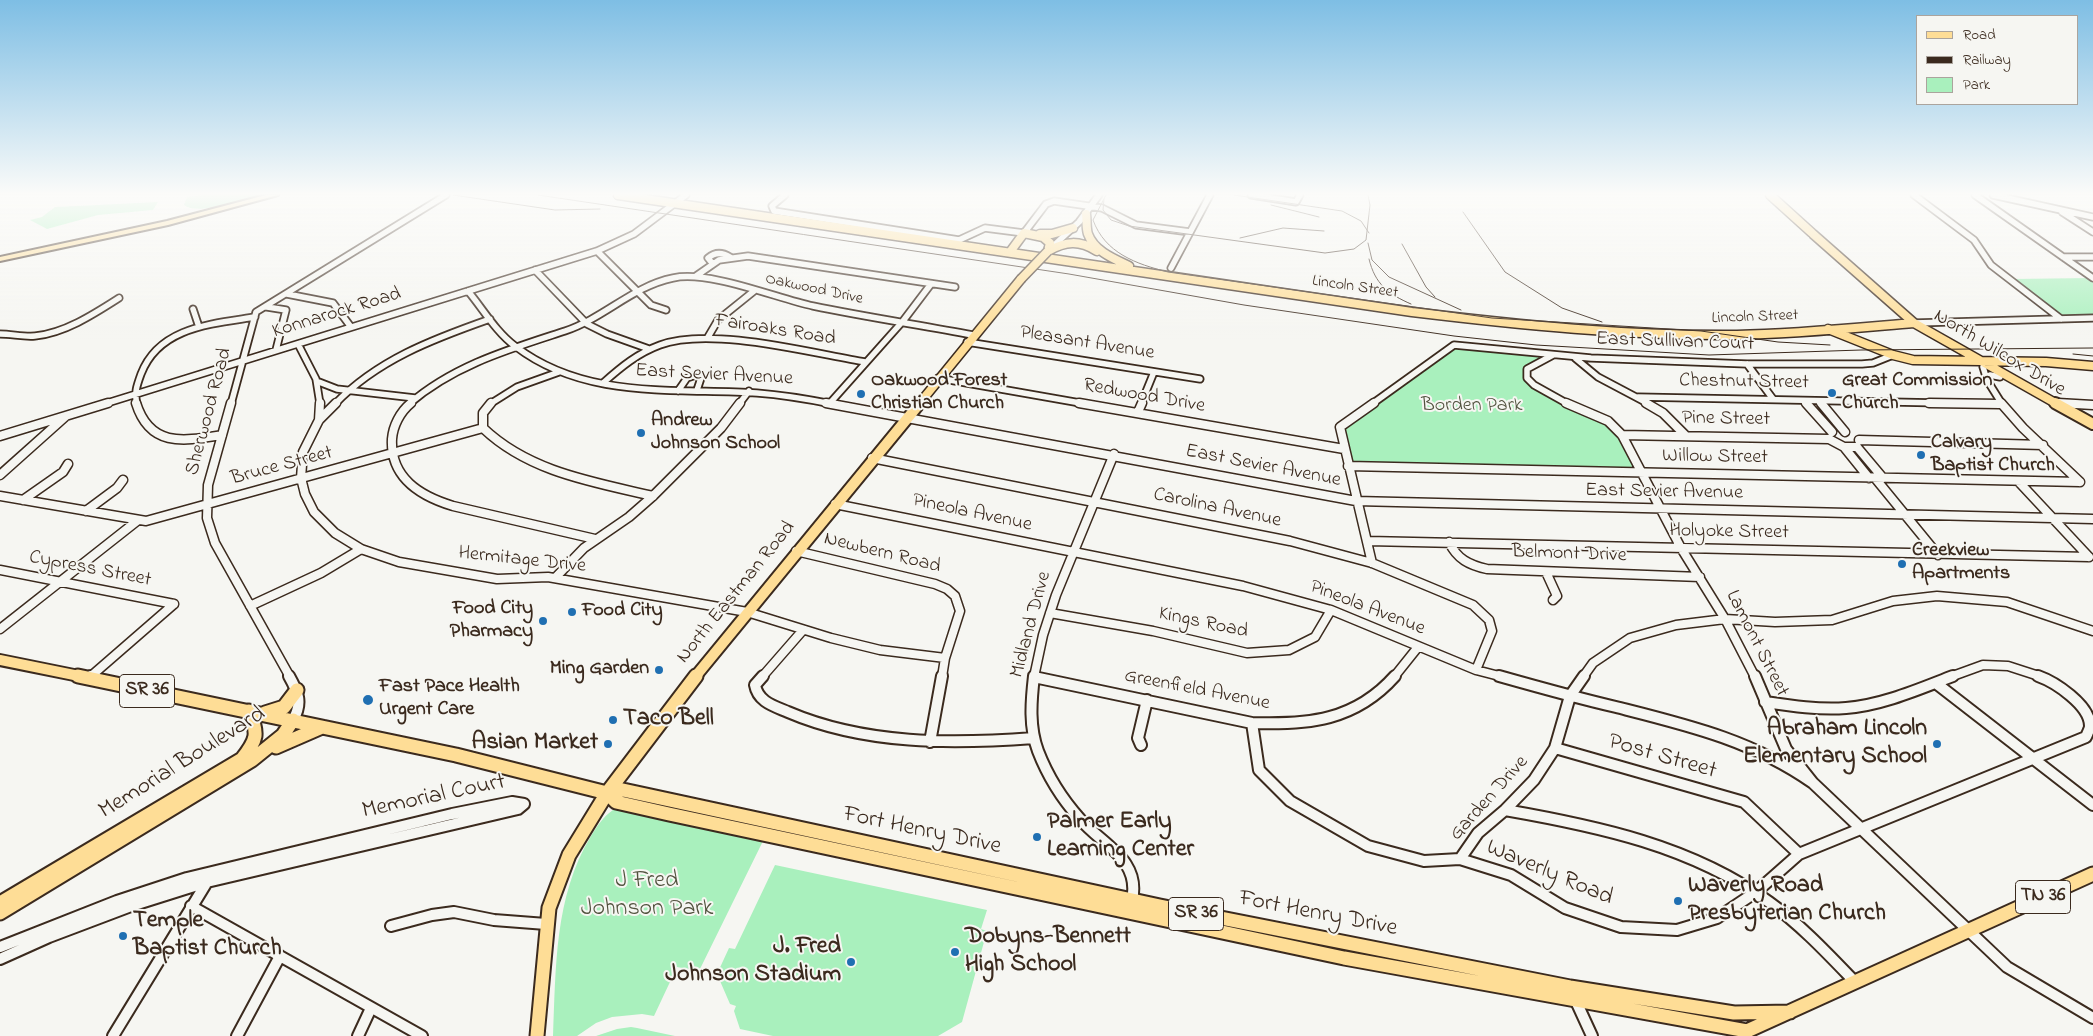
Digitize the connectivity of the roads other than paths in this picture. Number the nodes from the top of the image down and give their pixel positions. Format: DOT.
graph roads {
  1 [pos="64,243"];
  2 [pos="71,243"];
  3 [pos="369,243"];
  4 [pos="614,243"];
  5 [pos="951,243"];
  6 [pos="1018,243"];
  7 [pos="1048,243"];
  8 [pos="1056,243"];
  9 [pos="1061,243"];
  10 [pos="1084,243"];
  11 [pos="1096,243"];
  12 [pos="1184,243"];
  13 [pos="1824,243"];
  14 [pos="1976,243"];
  15 [pos="2044,243"];
  16 [pos="597,251"];
  17 [pos="1048,251"];
  18 [pos="1010,252"];
  19 [pos="0,255"];
  20 [pos="13,255"];
  21 [pos="2063,257"];
  22 [pos="2093,257"];
  23 [pos="1106,258"];
  24 [pos="0,259"];
  25 [pos="1101,266"];
  26 [pos="1113,268"];
  27 [pos="1171,268"];
  28 [pos="535,270"];
  29 [pos="2081,270"];
  30 [pos="2093,270"];
  31 [pos="1149,273"];
  32 [pos="696,276"];
  33 [pos="2093,278"];
  34 [pos="931,284"];
  35 [pos="955,287"];
  36 [pos="468,291"];
  37 [pos="639,292"];
  38 [pos="754,292"];
  39 [pos="288,294"];
  40 [pos="119,298"];
  41 [pos="266,307"];
  42 [pos="193,308"];
  43 [pos="666,310"];
  44 [pos="255,317"];
  45 [pos="2061,318"];
  46 [pos="2093,318"];
  47 [pos="490,319"];
  48 [pos="903,321"];
  49 [pos="1914,323"];
  50 [pos="587,324"];
  51 [pos="199,327"];
  52 [pos="351,327"];
  53 [pos="1827,329"];
  54 [pos="0,334"];
  55 [pos="1767,334"];
  56 [pos="708,337"];
  57 [pos="970,338"];
  58 [pos="298,344"];
  59 [pos="516,348"];
  60 [pos="650,349"];
  61 [pos="276,350"];
  62 [pos="1553,355"];
  63 [pos="1893,355"];
  64 [pos="1571,356"];
  65 [pos="242,361"];
  66 [pos="1973,361"];
  67 [pos="865,362"];
  68 [pos="1747,364"];
  69 [pos="1984,364"];
  70 [pos="2093,366"];
  71 [pos="559,372"];
  72 [pos="1154,372"];
  73 [pos="2000,376"];
  74 [pos="938,378"];
  75 [pos="1987,379"];
  76 [pos="1200,380"];
  77 [pos="319,382"];
  78 [pos="603,383"];
  79 [pos="348,390"];
  80 [pos="697,390"];
  81 [pos="678,391"];
  82 [pos="749,392"];
  83 [pos="134,394"];
  84 [pos="415,398"];
  85 [pos="1638,398"];
  86 [pos="1773,399"];
  87 [pos="1805,401"];
  88 [pos="1820,401"];
  89 [pos="830,403"];
  90 [pos="2047,403"];
  91 [pos="2058,403"];
  92 [pos="2000,404"];
  93 [pos="2093,405"];
  94 [pos="1138,412"];
  95 [pos="67,415"];
  96 [pos="906,417"];
  97 [pos="319,420"];
  98 [pos="2093,424"];
  99 [pos="483,428"];
  100 [pos="2093,430"];
  101 [pos="1832,432"];
  102 [pos="1845,432"];
  103 [pos="222,435"];
  104 [pos="1686,435"];
  105 [pos="0,436"];
  106 [pos="1622,436"];
  107 [pos="1829,439"];
  108 [pos="1858,444"];
  109 [pos="2043,444"];
  110 [pos="1844,447"];
  111 [pos="1344,449"];
  112 [pos="391,454"];
  113 [pos="1114,454"];
  114 [pos="872,458"];
  115 [pos="68,464"];
  116 [pos="1348,466"];
  117 [pos="1640,472"];
  118 [pos="0,475"];
  119 [pos="302,478"];
  120 [pos="1876,478"];
  121 [pos="123,480"];
  122 [pos="2018,481"];
  123 [pos="0,496"];
  124 [pos="653,496"];
  125 [pos="23,500"];
  126 [pos="1094,500"];
  127 [pos="1356,501"];
  128 [pos="206,504"];
  129 [pos="835,504"];
  130 [pos="1660,509"];
  131 [pos="86,512"];
  132 [pos="1906,515"];
  133 [pos="2054,519"];
  134 [pos="2093,519"];
  135 [pos="137,521"];
  136 [pos="596,539"];
  137 [pos="1368,541"];
  138 [pos="1449,542"];
  139 [pos="1681,548"];
  140 [pos="361,549"];
  141 [pos="796,552"];
  142 [pos="1071,552"];
  143 [pos="1938,555"];
  144 [pos="1372,563"];
  145 [pos="0,570"];
  146 [pos="1546,572"];
  147 [pos="1700,577"];
  148 [pos="555,578"];
  149 [pos="60,582"];
  150 [pos="1554,600"];
  151 [pos="250,606"];
  152 [pos="1331,610"];
  153 [pos="747,612"];
  154 [pos="1050,613"];
  155 [pos="1725,619"];
  156 [pos="0,629"];
  157 [pos="803,630"];
  158 [pos="2093,631"];
  159 [pos="1418,647"];
  160 [pos="945,658"];
  161 [pos="0,660"];
  162 [pos="1476,670"];
  163 [pos="1034,677"];
  164 [pos="89,678"];
  165 [pos="1938,684"];
  166 [pos="297,690"];
  167 [pos="1570,696"];
  168 [pos="1146,700"];
  169 [pos="1765,702"];
  170 [pos="249,711"];
  171 [pos="262,714"];
  172 [pos="293,720"];
  173 [pos="1252,723"];
  174 [pos="323,727"];
  175 [pos="1034,738"];
  176 [pos="930,742"];
  177 [pos="1141,746"];
  178 [pos="1554,748"];
  179 [pos="242,759"];
  180 [pos="2035,759"];
  181 [pos="228,776"];
  182 [pos="1813,783"];
  183 [pos="607,793"];
  184 [pos="2093,804"];
  185 [pos="1505,810"];
  186 [pos="415,822"];
  187 [pos="1862,829"];
  188 [pos="414,834"];
  189 [pos="1799,854"];
  190 [pos="1460,859"];
  191 [pos="2093,874"];
  192 [pos="208,877"];
  193 [pos="1756,892"];
  194 [pos="1132,900"];
  195 [pos="0,903"];
  196 [pos="191,906"];
  197 [pos="0,913"];
  198 [pos="546,924"];
  199 [pos="50,925"];
  200 [pos="391,926"];
  201 [pos="1968,930"];
  202 [pos="49,937"];
  203 [pos="0,947"];
  204 [pos="280,956"];
  205 [pos="0,959"];
  206 [pos="1855,982"];
  207 [pos="1570,987"];
  208 [pos="1577,1002"];
  209 [pos="371,1008"];
  210 [pos="1700,1008"];
  211 [pos="1790,1012"];
  212 [pos="1660,1016"];
  213 [pos="2093,1018"];
  214 [pos="1742,1034"];
  215 [pos="113,1036"];
  216 [pos="237,1036"];
  217 [pos="358,1036"];
  218 [pos="422,1036"];
  219 [pos="537,1036"];
  220 [pos="1592,1036"];
  1 -- 20 [label="highway"];
  2 -- 20 [label="highway"];
  3 -- 39 [label="street"];
  4 -- 16 [label="street, Konnarock Road"];
  5 -- 18 [label="main road, Lincoln Street"];
  6 -- 18 [label="main road"];
  7 -- 17 [label="main road"];
  8 -- 17 [label="street, North Eastman Road"];
  9 -- 17 [label="main road"];
  10 -- 23 [label="main road"];
  11 -- 31 [label="main road"];
  12 -- 27 [label="street"];
  13 -- 49 [label="main road"];
  14 -- 45 [label="street"];
  15 -- 21 [label="street"];
  16 -- 28 [label="street, Konnarock Road"];
  16 -- 37 [label="street"];
  17 -- 57 [label="main road, North Eastman Road, bridge"];
  18 -- 25 [label="main road, Lincoln Street"];
  19 -- 20 [label="highway"];
  20 -- 24 [label="highway"];
  21 -- 22 [label="street"];
  21 -- 29 [label="street"];
  23 -- 25 [label="main road"];
  23 -- 26 [label="main road"];
  25 -- 26 [label="main road, Lincoln Street"];
  26 -- 31 [label="main road, Lincoln Street"];
  28 -- 36 [label="street, Konnarock Road"];
  28 -- 50 [label="street"];
  29 -- 30 [label="street"];
  29 -- 33 [label="street"];
  31 -- 55 [label="main road, Lincoln Street"];
  32 -- 34 [label="street"];
  32 -- 37 [label="street, Oakwood Drive"];
  32 -- 38 [label="street, Oakwood Drive"];
  34 -- 35 [label="street"];
  34 -- 48 [label="street"];
  36 -- 47 [label="street, East Sevier Avenue"];
  36 -- 52 [label="street, Konnarock Road"];
  37 -- 43 [label="street"];
  37 -- 50 [label="street, Oakwood Drive"];
  38 -- 48 [label="street, Oakwood Drive"];
  38 -- 56 [label="street"];
  39 -- 41 [label="street"];
  39 -- 52 [label="street"];
  40 -- 54 [label="street"];
  41 -- 44 [label="street"];
  41 -- 61 [label="street"];
  42 -- 51 [label="street"];
  44 -- 51 [label="street"];
  44 -- 65 [label="street, Sherwood Road"];
  45 -- 46 [label="street, Lincoln Street"];
  45 -- 49 [label="street, Lincoln Street"];
  47 -- 59 [label="street, East Sevier Avenue"];
  47 -- 79 [label="street, Hermitage Drive"];
  48 -- 57 [label="street, Oakwood Drive"];
  48 -- 67 [label="street"];
  49 -- 53 [label="main road, Lincoln Street"];
  49 -- 66 [label="main road, North Wilcox Drive"];
  49 -- 69 [label="main road"];
  50 -- 59 [label="street, Oakwood Drive"];
  50 -- 60 [label="street"];
  51 -- 83 [label="street"];
  52 -- 58 [label="street, Konnarock Road"];
  53 -- 55 [label="main road, Lincoln Street"];
  53 -- 63 [label="main road, East Sullivan Court"];
  55 -- 63 [label="main road"];
  56 -- 60 [label="street, Fairoaks Road"];
  56 -- 67 [label="street, Fairoaks Road"];
  57 -- 72 [label="street, Pleasant Avenue"];
  57 -- 74 [label="main road, North Eastman Road"];
  58 -- 61 [label="street, Konnarock Road"];
  58 -- 77 [label="street"];
  59 -- 71 [label="street, East Sevier Avenue"];
  59 -- 84 [label="street, Oakwood Drive"];
  60 -- 78 [label="street, Fairoaks Road"];
  61 -- 65 [label="street, Konnarock Road"];
  62 -- 64 [label="street, East Sullivan Court"];
  62 -- 106 [label="street, Lamont Street"];
  62 -- 111 [label="street, East Sullivan Court"];
  63 -- 66 [label="main road, East Sullivan Court"];
  63 -- 68 [label="street, East Sullivan Court"];
  64 -- 68 [label="street, East Sullivan Court"];
  64 -- 85 [label="street"];
  65 -- 83 [label="street, Konnarock Road"];
  65 -- 103 [label="street, Sherwood Road"];
  66 -- 69 [label="main road, North Wilcox Drive"];
  67 -- 89 [label="street"];
  68 -- 86 [label="street"];
  69 -- 70 [label="main road"];
  69 -- 73 [label="main road, North Wilcox Drive"];
  69 -- 75 [label="street"];
  69 -- 91 [label="main road, North Wilcox Drive"];
  71 -- 78 [label="street, East Sevier Avenue"];
  71 -- 99 [label="street"];
  72 -- 76 [label="street, Pleasant Avenue"];
  72 -- 94 [label="street"];
  73 -- 75 [label="street"];
  73 -- 90 [label="main road, North Wilcox Drive"];
  74 -- 94 [label="street, Redwood Drive"];
  74 -- 96 [label="main road, North Eastman Road"];
  75 -- 92 [label="street"];
  77 -- 79 [label="street"];
  77 -- 97 [label="street"];
  78 -- 81 [label="street, East Sevier Avenue"];
  79 -- 84 [label="street"];
  79 -- 97 [label="street, Hermitage Drive"];
  80 -- 81 [label="street, East Sevier Avenue"];
  80 -- 81 [label="street"];
  80 -- 82 [label="street, East Sevier Avenue"];
  82 -- 89 [label="street, East Sevier Avenue"];
  82 -- 124 [label="street"];
  83 -- 95 [label="street, Konnarock Road"];
  83 -- 103 [label="street"];
  84 -- 112 [label="street, Oakwood Drive"];
  85 -- 86 [label="street, Chestnut Street"];
  85 -- 104 [label="street"];
  86 -- 87 [label="street, Chestnut Street"];
  87 -- 88 [label="street, Chestnut Street"];
  87 -- 101 [label="street"];
  88 -- 92 [label="street, Chestnut Street"];
  88 -- 102 [label="street"];
  89 -- 96 [label="street, East Sevier Avenue"];
  90 -- 91 [label="main road"];
  90 -- 100 [label="main road, North Wilcox Drive"];
  91 -- 93 [label="street"];
  91 -- 98 [label="main road, North Wilcox Drive"];
  92 -- 109 [label="street"];
  94 -- 111 [label="street, Redwood Drive"];
  95 -- 105 [label="street, Konnarock Road"];
  95 -- 118 [label="street"];
  96 -- 113 [label="street, East Sevier Avenue"];
  96 -- 114 [label="main road, North Eastman Road"];
  97 -- 119 [label="street, Hermitage Drive"];
  99 -- 112 [label="street, Bruce Street"];
  99 -- 124 [label="street"];
  101 -- 102 [label="street"];
  101 -- 107 [label="street"];
  102 -- 108 [label="street"];
  103 -- 128 [label="street, Sherwood Road"];
  104 -- 106 [label="street, Pine Street"];
  104 -- 107 [label="street, Pine Street"];
  106 -- 117 [label="street, Lamont Street"];
  107 -- 110 [label="street"];
  108 -- 109 [label="street"];
  108 -- 110 [label="street"];
  108 -- 120 [label="street"];
  109 -- 122 [label="street, Willow Street"];
  110 -- 120 [label="street"];
  111 -- 116 [label="street"];
  112 -- 119 [label="street, Bruce Street"];
  112 -- 136 [label="street"];
  113 -- 126 [label="street, Midland Drive"];
  113 -- 127 [label="street, East Sevier Avenue"];
  114 -- 126 [label="street, Carolina Avenue"];
  114 -- 129 [label="main road, North Eastman Road"];
  115 -- 125 [label="street"];
  116 -- 117 [label="street, Willow Street"];
  116 -- 127 [label="street"];
  117 -- 120 [label="street, Willow Street"];
  117 -- 130 [label="street, Lamont Street"];
  119 -- 128 [label="street, Bruce Street"];
  119 -- 140 [label="street, Hermitage Drive"];
  120 -- 122 [label="street, Willow Street"];
  120 -- 132 [label="street"];
  121 -- 131 [label="street"];
  122 -- 133 [label="street"];
  123 -- 125 [label="street, Bruce Street"];
  124 -- 136 [label="street"];
  125 -- 131 [label="street, Bruce Street"];
  126 -- 142 [label="street, Midland Drive"];
  126 -- 144 [label="street, Carolina Avenue"];
  127 -- 130 [label="street, East Sevier Avenue"];
  127 -- 137 [label="street"];
  128 -- 135 [label="street, Bruce Street"];
  128 -- 151 [label="street, Sherwood Road"];
  129 -- 141 [label="main road, North Eastman Road"];
  129 -- 142 [label="street, Pineola Avenue"];
  130 -- 132 [label="street, East Sevier Avenue"];
  130 -- 139 [label="street, Lamont Street"];
  131 -- 135 [label="street, Bruce Street"];
  132 -- 133 [label="street, East Sevier Avenue"];
  132 -- 143 [label="street"];
  133 -- 134 [label="street, East Sevier Avenue"];
  133 -- 143 [label="street, Holyoke Street"];
  135 -- 149 [label="street"];
  136 -- 148 [label="street"];
  137 -- 138 [label="street, Holyoke Street"];
  137 -- 144 [label="street"];
  138 -- 139 [label="street, Holyoke Street"];
  138 -- 146 [label="street, Belmont Drive"];
  139 -- 143 [label="street, Holyoke Street"];
  139 -- 147 [label="street, Lamont Street"];
  140 -- 148 [label="street, Hermitage Drive"];
  140 -- 151 [label="street"];
  141 -- 153 [label="main road, North Eastman Road"];
  141 -- 160 [label="street, Newbern Road"];
  142 -- 152 [label="street, Pineola Avenue"];
  142 -- 154 [label="street, Midland Drive"];
  144 -- 162 [label="street, Carolina Avenue"];
  145 -- 149 [label="street, Cypress Street"];
  146 -- 147 [label="street, Belmont Drive"];
  146 -- 150 [label="street"];
  147 -- 155 [label="street, Lamont Street"];
  148 -- 153 [label="street, Hermitage Drive"];
  149 -- 156 [label="street"];
  149 -- 164 [label="street, Cypress Street"];
  151 -- 166 [label="street, Sherwood Road"];
  152 -- 154 [label="street, Kings Road"];
  152 -- 159 [label="street, Pineola Avenue"];
  153 -- 157 [label="street, Hermitage Drive"];
  153 -- 183 [label="main road, North Eastman Road"];
  154 -- 163 [label="street, Midland Drive"];
  155 -- 158 [label="street, Garden Drive"];
  155 -- 167 [label="street, Garden Drive"];
  155 -- 169 [label="street, Lamont Street"];
  157 -- 160 [label="street, Hermitage Drive"];
  157 -- 176 [label="street"];
  159 -- 162 [label="street, Pineola Avenue"];
  159 -- 173 [label="street, Greenfield Avenue"];
  160 -- 176 [label="street, Newbern Road"];
  161 -- 164 [label="main road, Fort Henry Drive / SR 36"];
  162 -- 167 [label="street, Pineola Avenue"];
  163 -- 168 [label="street, Greenfield Avenue"];
  163 -- 175 [label="street, Midland Drive"];
  164 -- 170 [label="main road, Fort Henry Drive / SR 36"];
  165 -- 169 [label="street"];
  165 -- 180 [label="street"];
  165 -- 180 [label="street, Waverly Road"];
  166 -- 171 [label="main road"];
  166 -- 172 [label="street"];
  167 -- 178 [label="street, Garden Drive"];
  167 -- 182 [label="street, Pineola Avenue"];
  168 -- 173 [label="street, Greenfield Avenue"];
  168 -- 177 [label="street"];
  169 -- 182 [label="street, Lamont Street"];
  170 -- 171 [label="main road, Fort Henry Drive / SR 36"];
  170 -- 179 [label="main road"];
  171 -- 172 [label="main road, Fort Henry Drive / SR 36"];
  172 -- 174 [label="main road, Fort Henry Drive / SR 36"];
  172 -- 179 [label="main road, Memorial Boulevard"];
  172 -- 181 [label="main road, Memorial Boulevard"];
  173 -- 190 [label="street, Waverly Road"];
  174 -- 181 [label="main road"];
  174 -- 183 [label="main road, Fort Henry Drive / SR 36"];
  175 -- 176 [label="street"];
  175 -- 194 [label="street, Midland Drive"];
  178 -- 185 [label="street, Garden Drive"];
  178 -- 189 [label="street, Post Street"];
  179 -- 195 [label="main road, Memorial Boulevard"];
  180 -- 184 [label="street"];
  180 -- 187 [label="street, Waverly Road"];
  181 -- 197 [label="main road, Memorial Boulevard"];
  182 -- 187 [label="street, Lamont Street"];
  183 -- 194 [label="main road, Fort Henry Drive / SR 36"];
  183 -- 198 [label="main road, North Eastman Road"];
  183 -- 208 [label="main road, Fort Henry Drive / SR 36"];
  185 -- 190 [label="street, Garden Drive"];
  185 -- 193 [label="street"];
  186 -- 188 [label="street"];
  186 -- 188 [label="street, Memorial Court"];
  186 -- 192 [label="street, Memorial Court"];
  187 -- 189 [label="street, Waverly Road"];
  187 -- 201 [label="street, Lamont Street"];
  188 -- 192 [label="street, Memorial Court"];
  189 -- 193 [label="street, Waverly Road"];
  190 -- 193 [label="street, Waverly Road"];
  191 -- 201 [label="main road, TN 36"];
  192 -- 196 [label="street"];
  192 -- 199 [label="street, Memorial Court"];
  192 -- 202 [label="street, Memorial Court"];
  193 -- 206 [label="street"];
  194 -- 207 [label="main road, Fort Henry Drive / SR 36"];
  196 -- 204 [label="street"];
  196 -- 215 [label="street"];
  198 -- 200 [label="street"];
  198 -- 219 [label="main road, North Eastman Road"];
  199 -- 202 [label="street"];
  199 -- 203 [label="street, Memorial Court"];
  201 -- 206 [label="main road, TN 36"];
  201 -- 213 [label="street, Lamont Street"];
  202 -- 205 [label="street, Memorial Court"];
  204 -- 209 [label="street"];
  204 -- 216 [label="street"];
  206 -- 211 [label="main road, TN 36"];
  207 -- 208 [label="street"];
  207 -- 210 [label="main road, Fort Henry Drive / SR 36"];
  208 -- 212 [label="main road, Fort Henry Drive / SR 36"];
  208 -- 220 [label="street"];
  209 -- 217 [label="street"];
  209 -- 218 [label="street"];
  210 -- 211 [label="main road, Fort Henry Drive / SR 36"];
  210 -- 212 [label="main road"];
  211 -- 214 [label="main road, TN 36"];
  212 -- 214 [label="main road, Fort Henry Drive / SR 36"];
}
